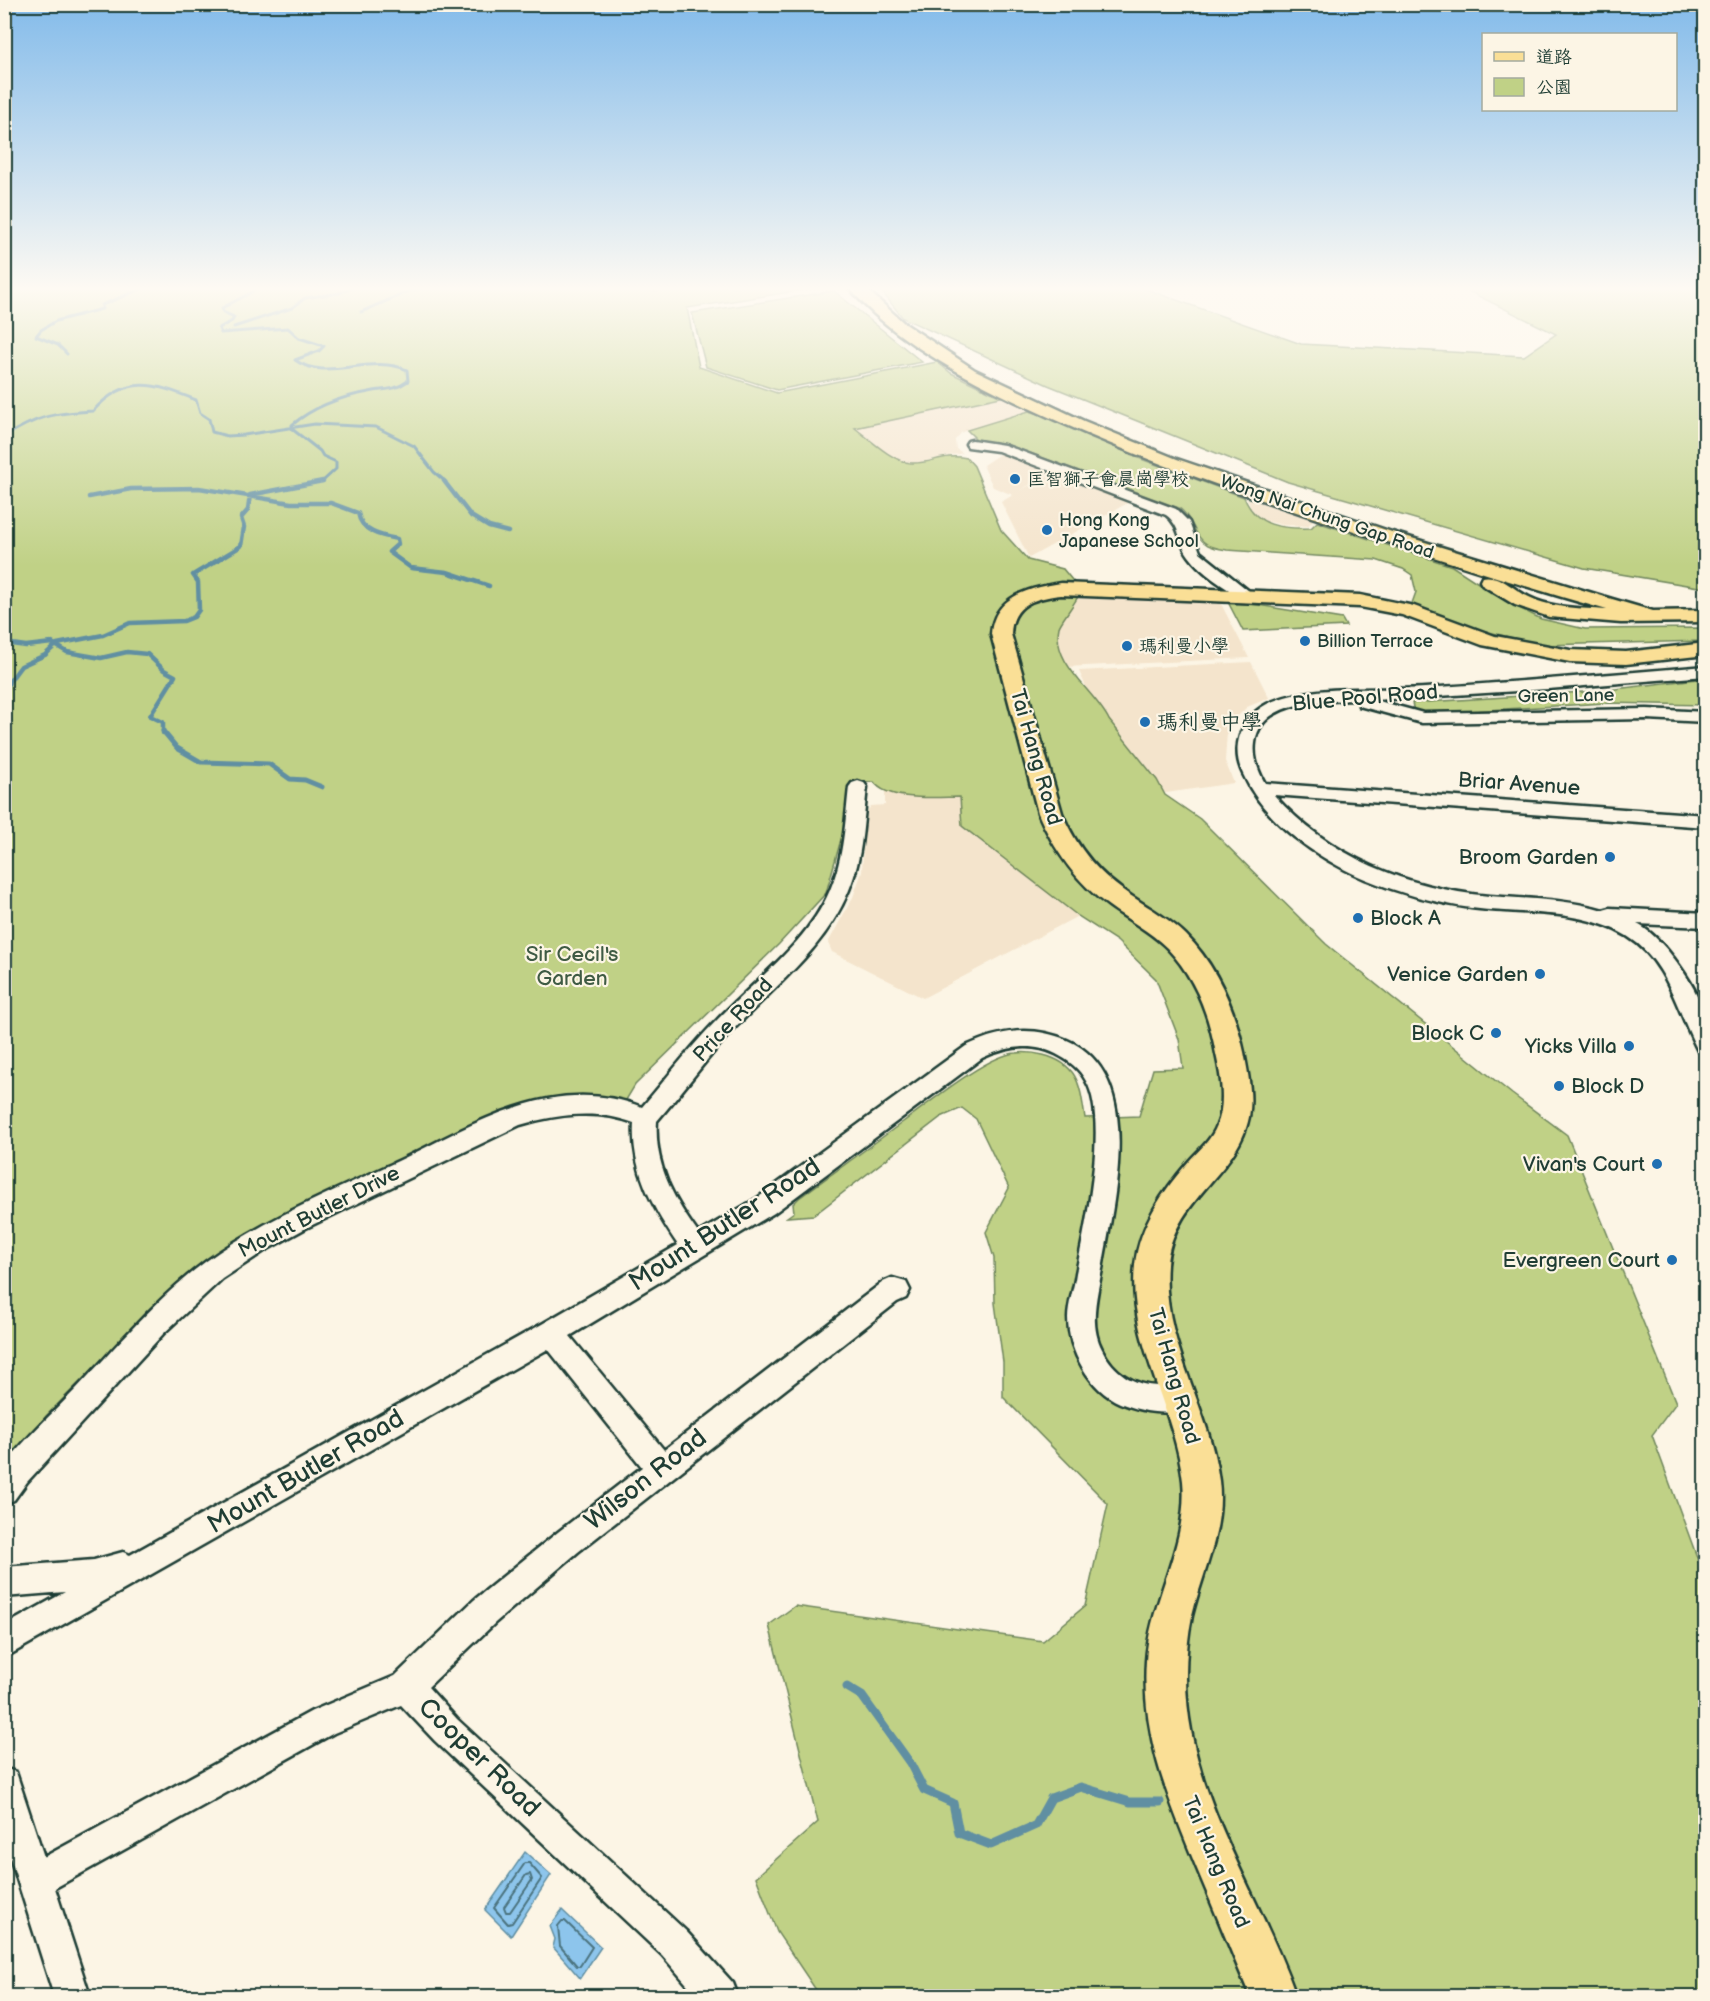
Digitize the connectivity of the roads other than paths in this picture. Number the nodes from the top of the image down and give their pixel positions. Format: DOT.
graph roads {
  1 [pos="983,379"];
  2 [pos="972,444"];
  3 [pos="1247,595"];
  4 [pos="1706,616"];
  5 [pos="1706,649"];
  6 [pos="1706,670"];
  7 [pos="1395,694"];
  8 [pos="1335,697"];
  9 [pos="1706,717"];
  10 [pos="1428,718"];
  11 [pos="858,787"];
  12 [pos="1259,788"];
  13 [pos="1330,793"];
  14 [pos="1279,810"];
  15 [pos="1706,821"];
  16 [pos="1595,915"];
  17 [pos="1659,917"];
  18 [pos="1706,920"];
  19 [pos="1633,930"];
  20 [pos="1706,1045"];
  21 [pos="646,1118"];
  22 [pos="694,1248"];
  23 [pos="897,1290"];
  24 [pos="551,1333"];
  25 [pos="1180,1398"];
  26 [pos="661,1468"];
  27 [pos="4,1490"];
  28 [pos="150,1560"];
  29 [pos="4,1582"];
  30 [pos="5,1637"];
  31 [pos="406,1687"];
  32 [pos="4,1785"];
  33 [pos="36,1881"];
  34 [pos="72,1996"];
  35 [pos="720,1996"];
  36 [pos="1272,1996"];
  1 -- 4 [label="main road, Wong Nai Chung Gap Road"];
  2 -- 3 [label="street"];
  3 -- 5 [label="main road, Tai Hang Road"];
  3 -- 25 [label="main road, Tai Hang Road"];
  6 -- 7 [label="street, Blue Pool Road"];
  7 -- 8 [label="street, Blue Pool Road"];
  7 -- 10 [label="street, Green Lane"];
  8 -- 10 [label="street, Green Lane"];
  8 -- 12 [label="street, Blue Pool Road"];
  9 -- 10 [label="street, Green Lane"];
  11 -- 21 [label="street, Price Road"];
  12 -- 13 [label="street, Briar Avenue"];
  12 -- 14 [label="street, Blue Pool Road"];
  13 -- 14 [label="street, Briar Avenue"];
  13 -- 15 [label="street, Briar Avenue"];
  14 -- 16 [label="street, Blue Pool Road"];
  16 -- 17 [label="street"];
  16 -- 19 [label="street, Blue Pool Road"];
  17 -- 18 [label="street"];
  17 -- 19 [label="street"];
  19 -- 20 [label="street, Blue Pool Road"];
  21 -- 22 [label="street"];
  21 -- 27 [label="street, Mount Butler Drive"];
  22 -- 24 [label="street, Mount Butler Road"];
  22 -- 25 [label="street, Mount Butler Road"];
  23 -- 26 [label="street, Wilson Road"];
  24 -- 26 [label="street"];
  24 -- 28 [label="street, Mount Butler Road"];
  25 -- 36 [label="main road, Tai Hang Road"];
  26 -- 31 [label="street, Wilson Road"];
  28 -- 29 [label="street"];
  28 -- 30 [label="street, Mount Butler Road"];
  31 -- 33 [label="street, Cooper Road"];
  31 -- 35 [label="street, Cooper Road"];
  32 -- 33 [label="street"];
  33 -- 34 [label="street"];
}
